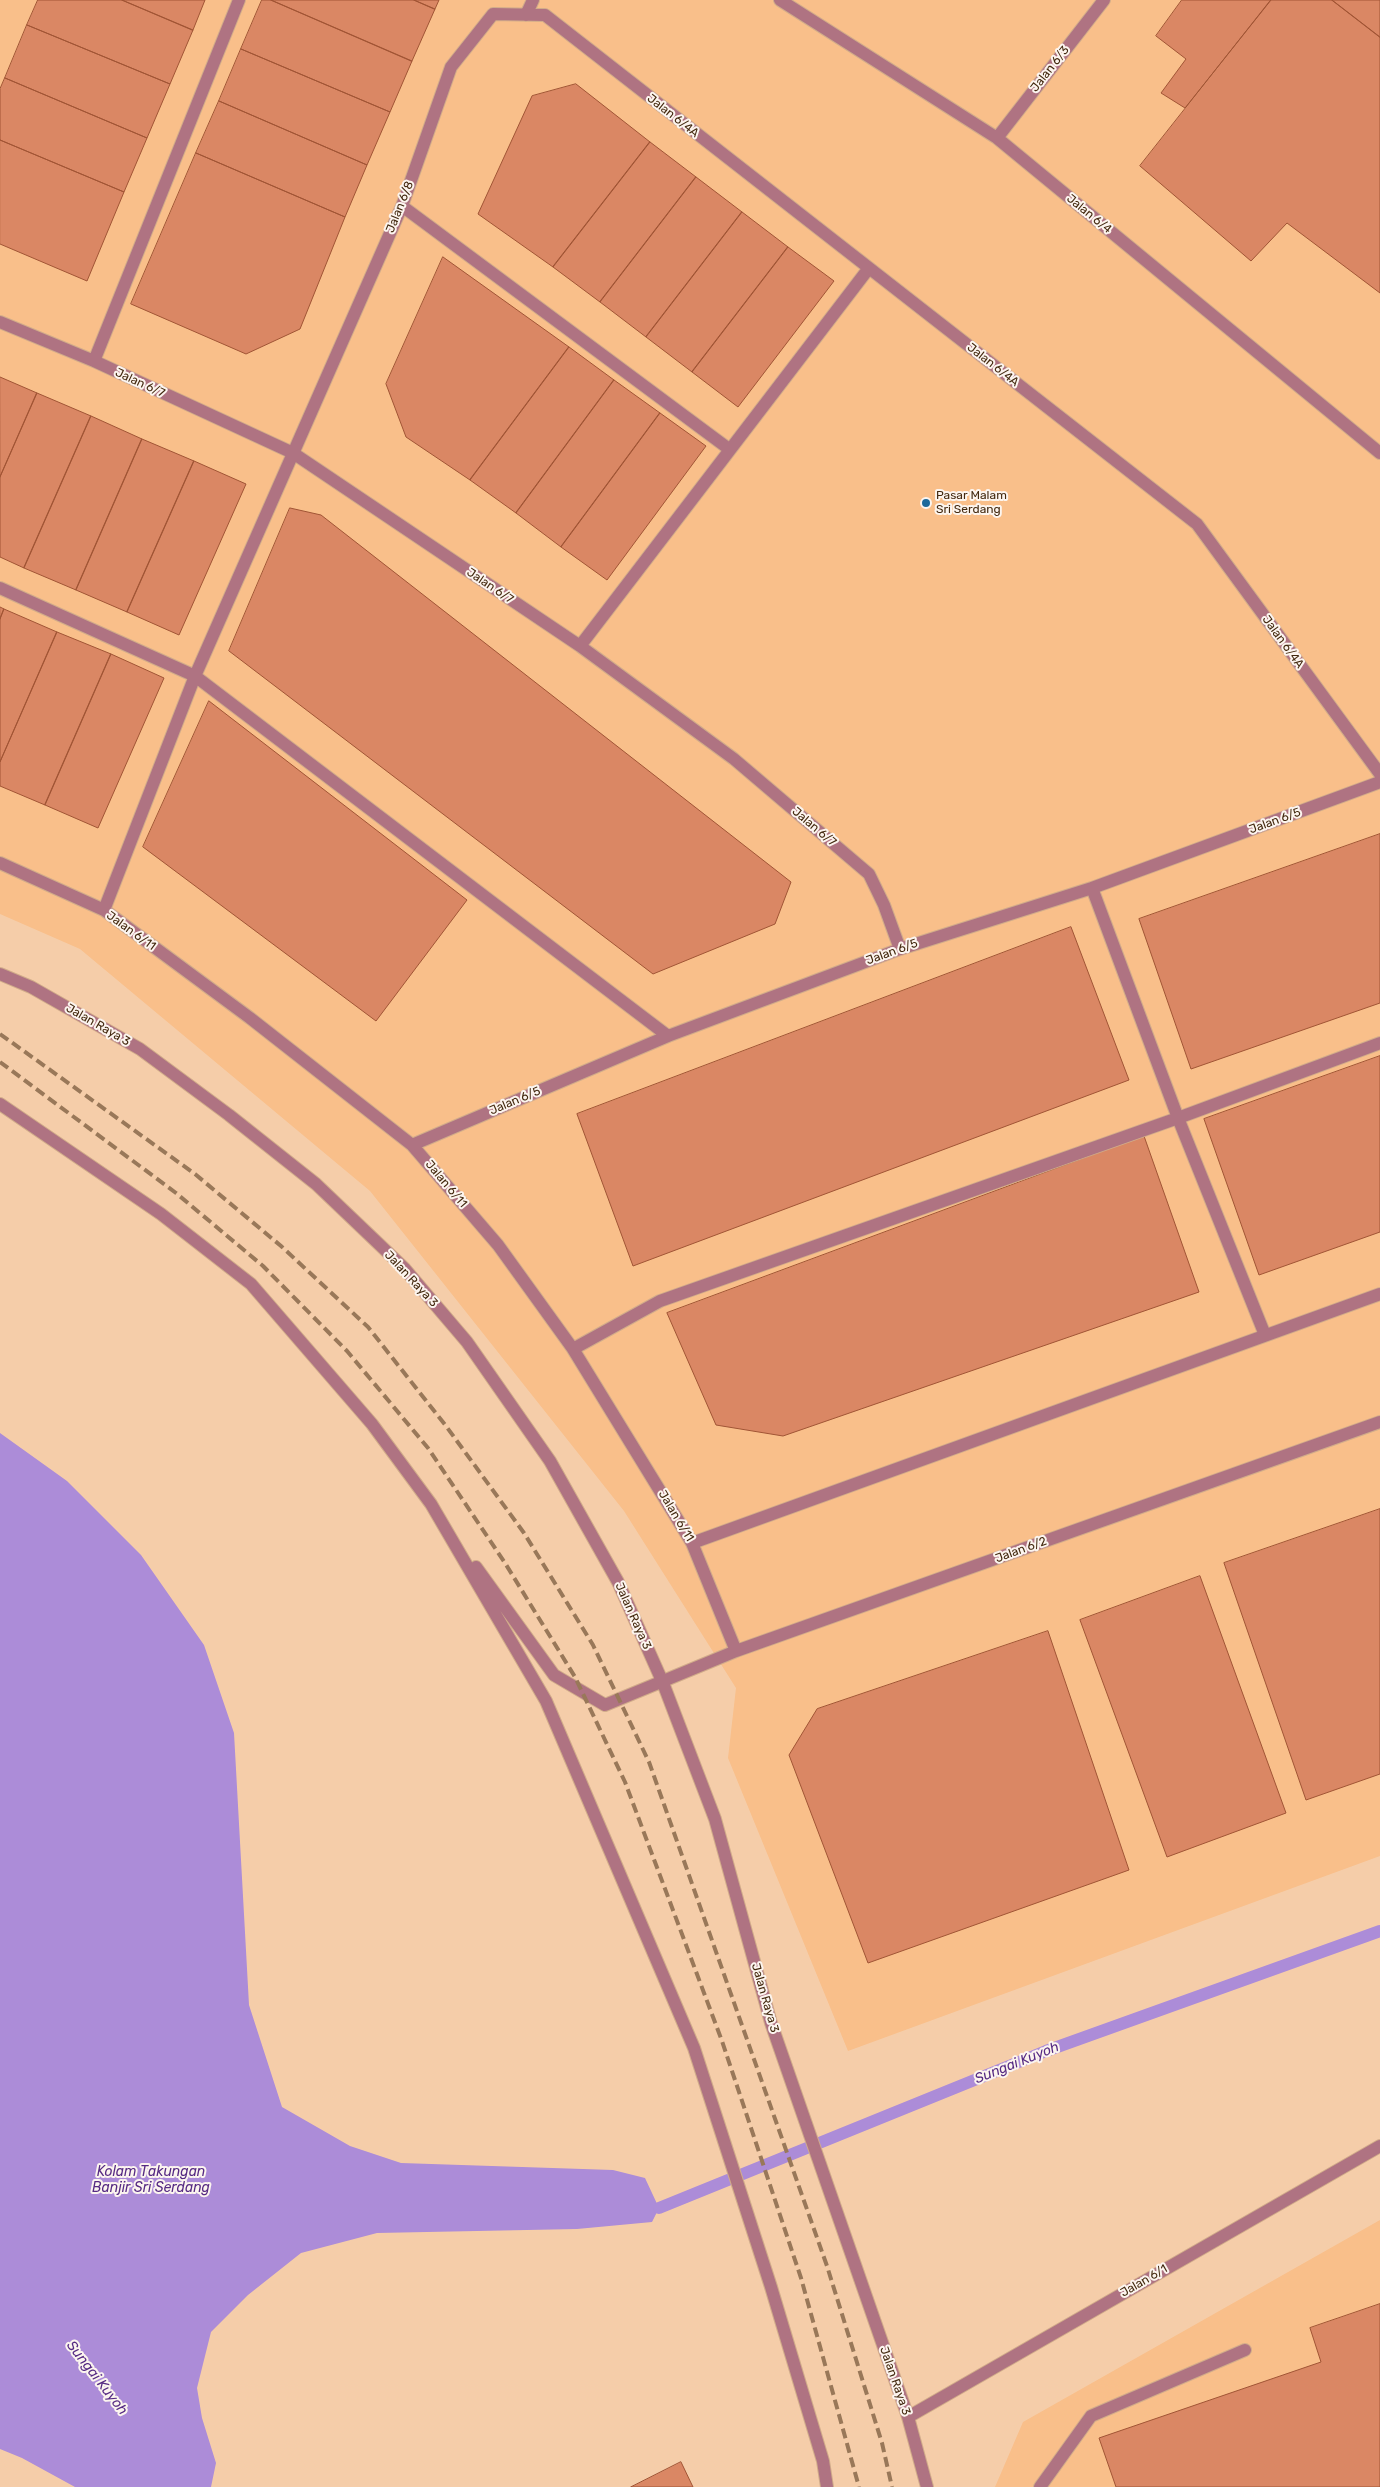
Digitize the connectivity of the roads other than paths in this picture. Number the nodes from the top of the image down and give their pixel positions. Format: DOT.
graph roads {
  1 [pos="240,0"];
  2 [pos="533,0"];
  3 [pos="780,0"];
  4 [pos="1104,0"];
  5 [pos="526,14"];
  6 [pos="545,15"];
  7 [pos="997,138"];
  8 [pos="402,206"];
  9 [pos="869,268"];
  10 [pos="0,322"];
  11 [pos="94,361"];
  12 [pos="729,449"];
  13 [pos="293,453"];
  14 [pos="1380,453"];
  15 [pos="0,588"];
  16 [pos="580,646"];
  17 [pos="196,676"];
  18 [pos="1380,774"];
  19 [pos="1380,782"];
  20 [pos="0,863"];
  21 [pos="1092,888"];
  22 [pos="104,910"];
  23 [pos="900,949"];
  24 [pos="0,974"];
  25 [pos="668,1036"];
  26 [pos="1380,1043"];
  27 [pos="0,1104"];
  28 [pos="1178,1118"];
  29 [pos="412,1145"];
  30 [pos="1380,1294"];
  31 [pos="1265,1335"];
  32 [pos="573,1349"];
  33 [pos="1380,1422"];
  34 [pos="431,1504"];
  35 [pos="692,1543"];
  36 [pos="736,1651"];
  37 [pos="663,1683"];
  38 [pos="1380,2146"];
  39 [pos="1245,2350"];
  40 [pos="908,2418"];
  41 [pos="827,2487"];
  42 [pos="927,2487"];
  43 [pos="1040,2487"];
  1 -- 11 [label="street"];
  2 -- 5 [label="street"];
  3 -- 7 [label="street, Jalan 6/4"];
  4 -- 7 [label="street, Jalan 6/3"];
  5 -- 6 [label="street, Jalan 6/8"];
  5 -- 8 [label="street, Jalan 6/8"];
  6 -- 9 [label="street, Jalan 6/4A"];
  7 -- 14 [label="street, Jalan 6/4"];
  8 -- 12 [label="street"];
  8 -- 13 [label="street, Jalan 6/8"];
  9 -- 12 [label="street"];
  9 -- 18 [label="street, Jalan 6/4A"];
  10 -- 11 [label="street, Jalan 6/7"];
  11 -- 13 [label="street, Jalan 6/7"];
  12 -- 16 [label="street"];
  13 -- 16 [label="street, Jalan 6/7"];
  13 -- 17 [label="street, Jalan 6/8"];
  15 -- 17 [label="street"];
  16 -- 23 [label="street, Jalan 6/7"];
  17 -- 22 [label="street, Jalan 6/8"];
  17 -- 25 [label="street"];
  19 -- 21 [label="street, Jalan 6/5"];
  20 -- 22 [label="street, Jalan 6/11"];
  21 -- 23 [label="street, Jalan 6/5"];
  21 -- 28 [label="street"];
  22 -- 29 [label="street, Jalan 6/11"];
  23 -- 25 [label="street, Jalan 6/5"];
  24 -- 37 [label="street, Jalan Raya 3"];
  25 -- 29 [label="street, Jalan 6/5"];
  26 -- 28 [label="street"];
  27 -- 34 [label="street"];
  28 -- 31 [label="street"];
  28 -- 32 [label="street"];
  29 -- 32 [label="street, Jalan 6/11"];
  30 -- 31 [label="street"];
  31 -- 35 [label="street"];
  32 -- 35 [label="street, Jalan 6/11"];
  33 -- 36 [label="street, Jalan 6/2"];
  34 -- 37 [label="street, Jalan 6/2"];
  34 -- 41 [label="street"];
  35 -- 36 [label="street, Jalan 6/11"];
  36 -- 37 [label="street, Jalan 6/2"];
  37 -- 40 [label="street, Jalan Raya 3"];
  38 -- 40 [label="street, Jalan 6/1"];
  39 -- 43 [label="street"];
  40 -- 42 [label="street, Jalan Raya 3"];
}
